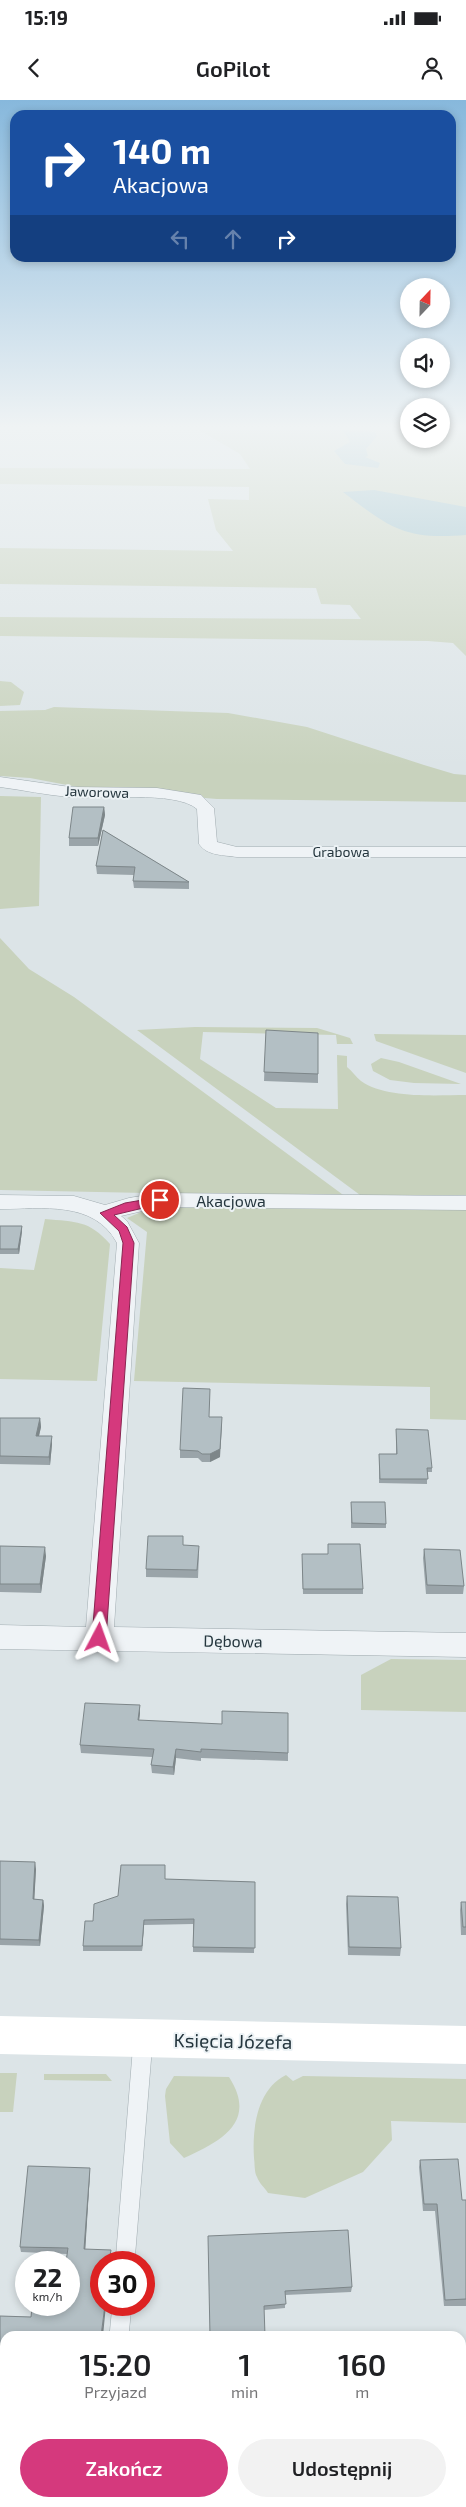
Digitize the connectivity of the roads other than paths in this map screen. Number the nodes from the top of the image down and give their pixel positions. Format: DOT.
graph roads {
  1 [pos="0,782"];
  2 [pos="216,849"];
  3 [pos="466,852"];
  4 [pos="0,1202"];
  5 [pos="466,1203"];
  6 [pos="106,1213"];
  7 [pos="0,1637"];
  8 [pos="99,1638"];
  9 [pos="466,1645"];
  10 [pos="0,2035"];
  11 [pos="143,2039"];
  12 [pos="466,2045"];
  13 [pos="127,2251"];
  14 [pos="121,2316"];
  15 [pos="119,2331"];
  1 -- 2 [label="street, Jaworowa"];
  2 -- 3 [label="street, Grabowa"];
  4 -- 6 [label="street"];
  5 -- 6 [label="street, Akacjowa"];
  6 -- 8 [label="street"];
  7 -- 8 [label="street, Dębowa"];
  8 -- 9 [label="street, Dębowa"];
  10 -- 11 [label="street, Księcia Józefa"];
  11 -- 12 [label="street, Księcia Józefa"];
  11 -- 13 [label="lane"];
  14 -- 15 [label="lane"];
}
